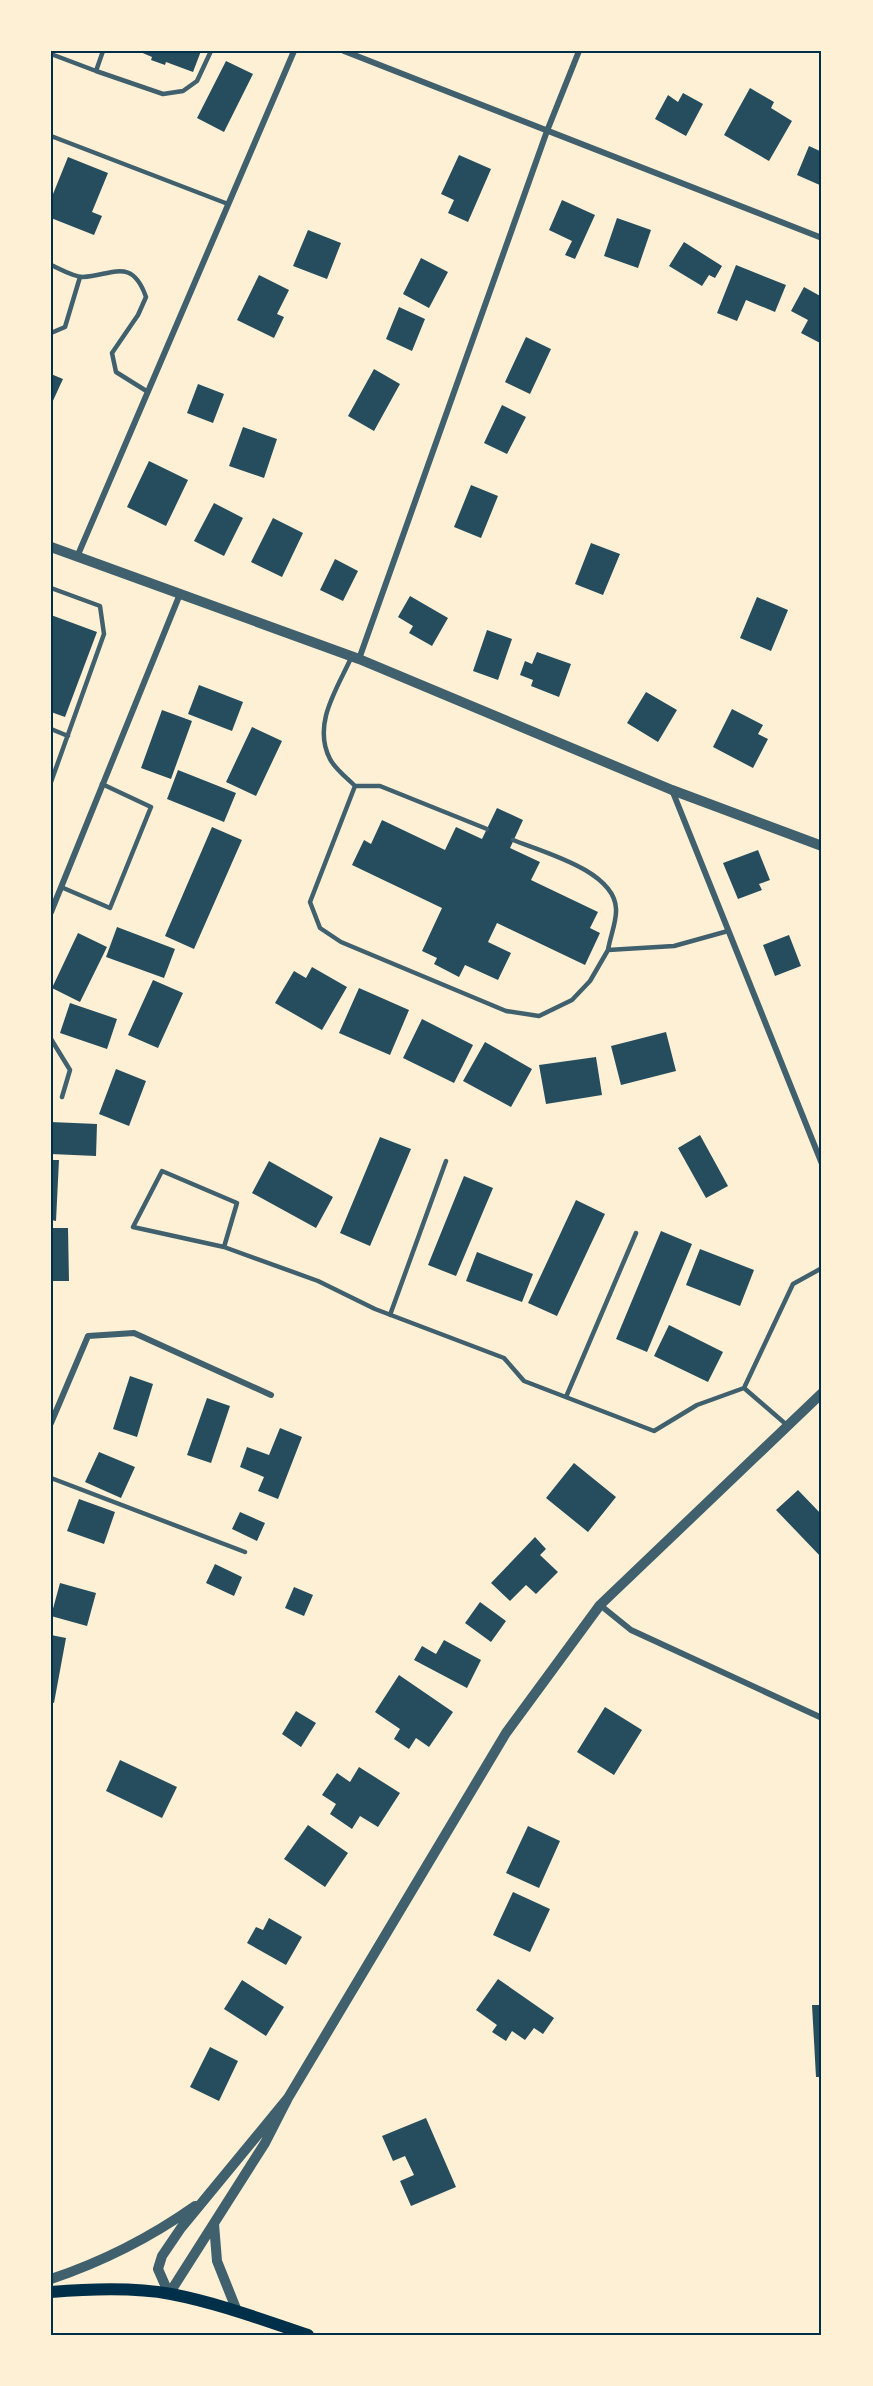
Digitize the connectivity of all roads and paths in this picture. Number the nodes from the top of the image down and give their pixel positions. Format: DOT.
graph roads {
  1 [pos="103,51"];
  2 [pos="212,51"];
  3 [pos="294,51"];
  4 [pos="344,51"];
  5 [pos="579,51"];
  6 [pos="51,54"];
  7 [pos="96,70"];
  8 [pos="547,131"];
  9 [pos="51,136"];
  10 [pos="228,204"];
  11 [pos="822,238"];
  12 [pos="51,265"];
  13 [pos="80,277"];
  14 [pos="51,333"];
  15 [pos="148,392"];
  16 [pos="51,547"];
  17 [pos="77,558"];
  18 [pos="51,588"];
  19 [pos="180,594"];
  20 [pos="355,657"];
  21 [pos="51,729"];
  22 [pos="68,736"];
  23 [pos="51,782"];
  24 [pos="102,784"];
  25 [pos="355,786"];
  26 [pos="672,790"];
  27 [pos="487,829"];
  28 [pos="513,840"];
  29 [pos="822,846"];
  30 [pos="61,887"];
  31 [pos="51,912"];
  32 [pos="728,931"];
  33 [pos="608,950"];
  34 [pos="51,1039"];
  35 [pos="62,1097"];
  36 [pos="446,1161"];
  37 [pos="822,1164"];
  38 [pos="636,1233"];
  39 [pos="224,1247"];
  40 [pos="822,1268"];
  41 [pos="390,1315"];
  42 [pos="744,1388"];
  43 [pos="822,1393"];
  44 [pos="271,1395"];
  45 [pos="566,1397"];
  46 [pos="51,1423"];
  47 [pos="788,1426"];
  48 [pos="51,1478"];
  49 [pos="245,1552"];
  50 [pos="600,1605"];
  51 [pos="822,1718"];
  52 [pos="288,2098"];
  53 [pos="208,2197"];
  54 [pos="214,2224"];
  55 [pos="51,2279"];
  56 [pos="51,2292"];
  57 [pos="169,2294"];
  58 [pos="237,2311"];
  59 [pos="308,2335"];
  1 -- 7 [label="lane"];
  2 -- 7 [label="lane"];
  3 -- 10 [label="street"];
  4 -- 8 [label="street"];
  5 -- 8 [label="street"];
  6 -- 7 [label="lane"];
  8 -- 11 [label="street"];
  8 -- 20 [label="street"];
  9 -- 10 [label="lane"];
  10 -- 15 [label="street"];
  12 -- 13 [label="lane"];
  13 -- 14 [label="lane"];
  13 -- 15 [label="lane"];
  15 -- 17 [label="street"];
  16 -- 17 [label="street"];
  17 -- 19 [label="street"];
  18 -- 22 [label="lane"];
  19 -- 20 [label="street"];
  19 -- 24 [label="street"];
  20 -- 25 [label="lane"];
  20 -- 26 [label="street"];
  21 -- 22 [label="lane"];
  22 -- 23 [label="lane"];
  24 -- 30 [label="street"];
  24 -- 30 [label="lane"];
  25 -- 27 [label="lane"];
  25 -- 33 [label="lane"];
  26 -- 29 [label="street"];
  26 -- 32 [label="street"];
  28 -- 33 [label="lane"];
  30 -- 31 [label="street"];
  32 -- 33 [label="lane"];
  32 -- 37 [label="street"];
  34 -- 35 [label="lane"];
  36 -- 41 [label="lane"];
  38 -- 45 [label="lane"];
  39 -- 39 [label="lane"];
  39 -- 41 [label="lane"];
  40 -- 42 [label="lane"];
  41 -- 45 [label="lane"];
  42 -- 45 [label="lane"];
  42 -- 47 [label="lane"];
  43 -- 47 [label="street"];
  44 -- 46 [label="street"];
  47 -- 50 [label="street"];
  48 -- 49 [label="lane"];
  50 -- 51 [label="street"];
  50 -- 52 [label="street"];
  52 -- 53 [label="street"];
  52 -- 54 [label="street"];
  53 -- 55 [label="street"];
  53 -- 57 [label="street"];
  54 -- 57 [label="street"];
  54 -- 58 [label="street"];
  56 -- 57 [label="main road"];
  57 -- 58 [label="main road"];
  58 -- 59 [label="main road"];
}
